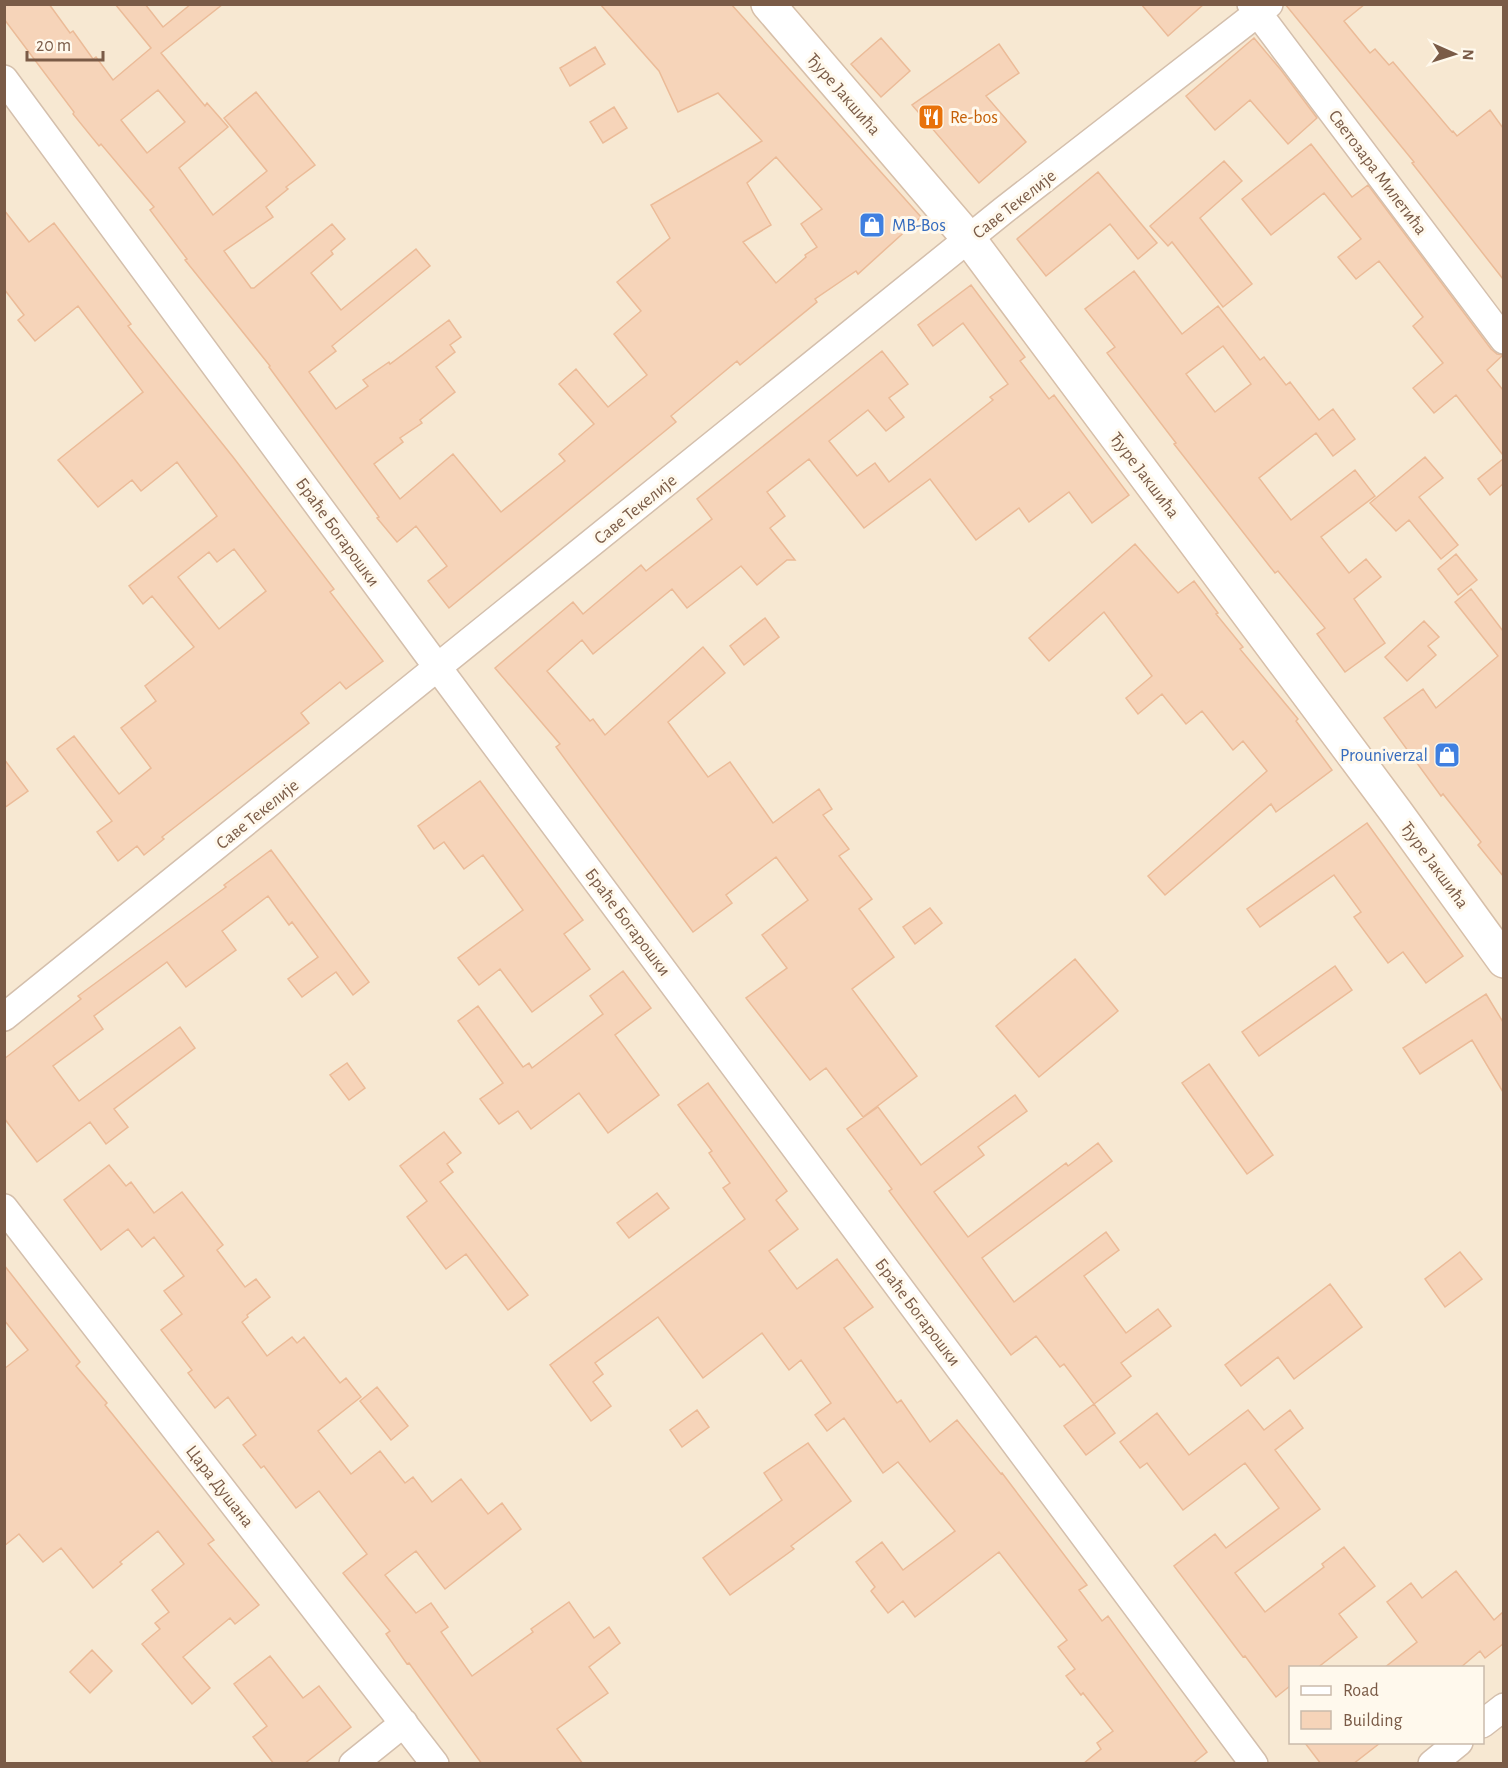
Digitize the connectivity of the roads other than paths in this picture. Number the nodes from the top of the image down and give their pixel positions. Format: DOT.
graph roads {
  1 [pos="768,4"];
  2 [pos="1260,7"];
  3 [pos="4,79"];
  4 [pos="969,239"];
  5 [pos="1503,340"];
  6 [pos="438,668"];
  7 [pos="1503,961"];
  8 [pos="4,1017"];
  9 [pos="4,1208"];
  10 [pos="1503,1707"];
  11 [pos="1484,1722"];
  12 [pos="404,1723"];
  13 [pos="1458,1744"];
  14 [pos="353,1764"];
  15 [pos="435,1764"];
  16 [pos="1254,1764"];
  17 [pos="1432,1764"];
  1 -- 4 [label="main road, Ђуре Јакшића"];
  2 -- 4 [label="street, Саве Текелије"];
  2 -- 5 [label="street, Светозара Милетића"];
  3 -- 6 [label="street, Браће Богарошки"];
  4 -- 6 [label="street, Саве Текелије"];
  4 -- 7 [label="main road, Ђуре Јакшића"];
  6 -- 8 [label="street, Саве Текелије"];
  6 -- 16 [label="street, Браће Богарошки"];
  9 -- 12 [label="street, Цара Душана"];
  10 -- 11 [label="street"];
  12 -- 14 [label="street"];
  12 -- 15 [label="street, Цара Душана"];
  13 -- 17 [label="street"];
}
